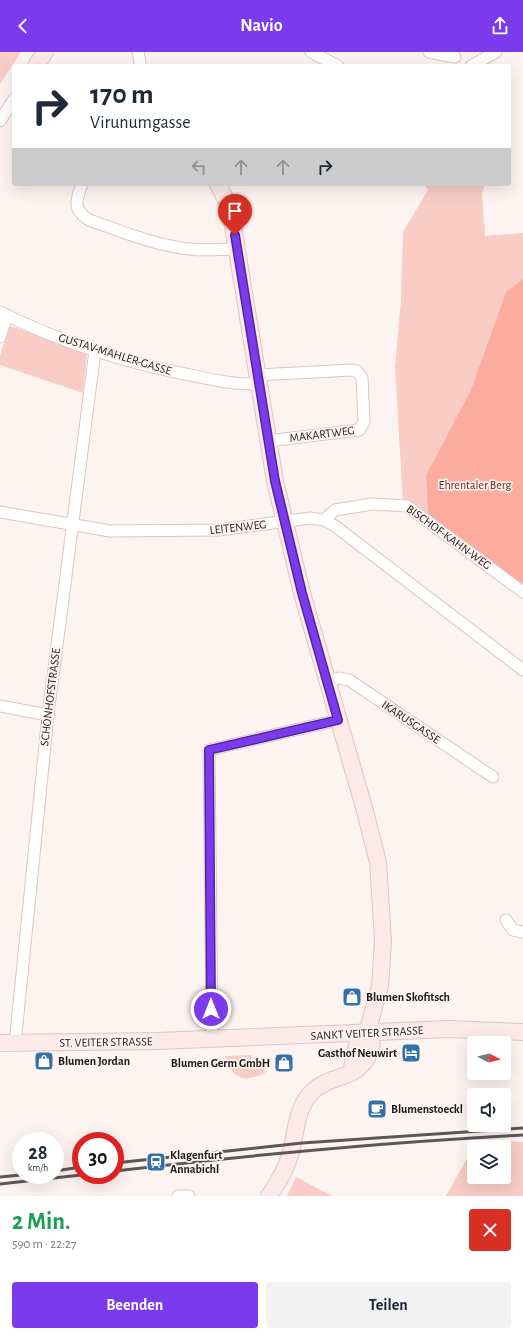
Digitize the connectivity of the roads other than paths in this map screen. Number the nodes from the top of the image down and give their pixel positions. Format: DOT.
graph roads {
  1 [pos="45,52"];
  2 [pos="138,52"];
  3 [pos="311,52"];
  4 [pos="429,52"];
  5 [pos="496,52"];
  6 [pos="457,58"];
  7 [pos="37,64"];
  8 [pos="139,64"];
  9 [pos="334,64"];
  10 [pos="475,64"];
  11 [pos="12,102"];
  12 [pos="0,121"];
  13 [pos="81,186"];
  14 [pos="219,186"];
  15 [pos="238,249"];
  16 [pos="4,314"];
  17 [pos="0,337"];
  18 [pos="94,351"];
  19 [pos="258,380"];
  20 [pos="267,441"];
  21 [pos="0,512"];
  22 [pos="324,520"];
  23 [pos="285,521"];
  24 [pos="71,526"];
  25 [pos="523,592"];
  26 [pos="523,670"];
  27 [pos="326,682"];
  28 [pos="0,706"];
  29 [pos="48,715"];
  30 [pos="338,720"];
  31 [pos="493,777"];
  32 [pos="506,920"];
  33 [pos="523,932"];
  34 [pos="523,1032"];
  35 [pos="368,1033"];
  36 [pos="212,1039"];
  37 [pos="7,1043"];
  38 [pos="178,1196"];
  39 [pos="189,1196"];
  40 [pos="269,1196"];
  1 -- 7 [label="street"];
  2 -- 8 [label="street"];
  3 -- 9 [label="street"];
  4 -- 6 [label="street"];
  5 -- 10 [label="street"];
  11 -- 12 [label="street"];
  13 -- 15 [label="street"];
  14 -- 15 [label="street"];
  15 -- 19 [label="street"];
  16 -- 17 [label="street"];
  16 -- 18 [label="street, GUSTAV-MAHLER-GASSE"];
  18 -- 19 [label="street, GUSTAV-MAHLER-GASSE"];
  18 -- 24 [label="street, SCHÖNHOFSTRASSE"];
  19 -- 20 [label="street"];
  19 -- 20 [label="street, MAKARTWEG"];
  20 -- 23 [label="street"];
  21 -- 24 [label="street, LEITENWEG"];
  22 -- 23 [label="street, LEITENWEG"];
  22 -- 25 [label="street, BISCHOF-KAHN-WEG"];
  22 -- 26 [label="street, LEITENWEG"];
  23 -- 24 [label="street, LEITENWEG"];
  23 -- 27 [label="street"];
  24 -- 29 [label="street, SCHÖNHOFSTRASSE"];
  27 -- 30 [label="street"];
  27 -- 31 [label="street, IKARUSGASSE"];
  28 -- 29 [label="street"];
  29 -- 37 [label="street, SCHÖNHOFSTRASSE"];
  30 -- 35 [label="street"];
  30 -- 36 [label="street"];
  32 -- 33 [label="street"];
  34 -- 35 [label="street, SANKT VEITER STRASSE"];
  35 -- 36 [label="street, SANKT VEITER STRASSE"];
  35 -- 40 [label="street"];
  36 -- 37 [label="street, ST. VEITER STRASSE"];
  38 -- 39 [label="street"];
}
